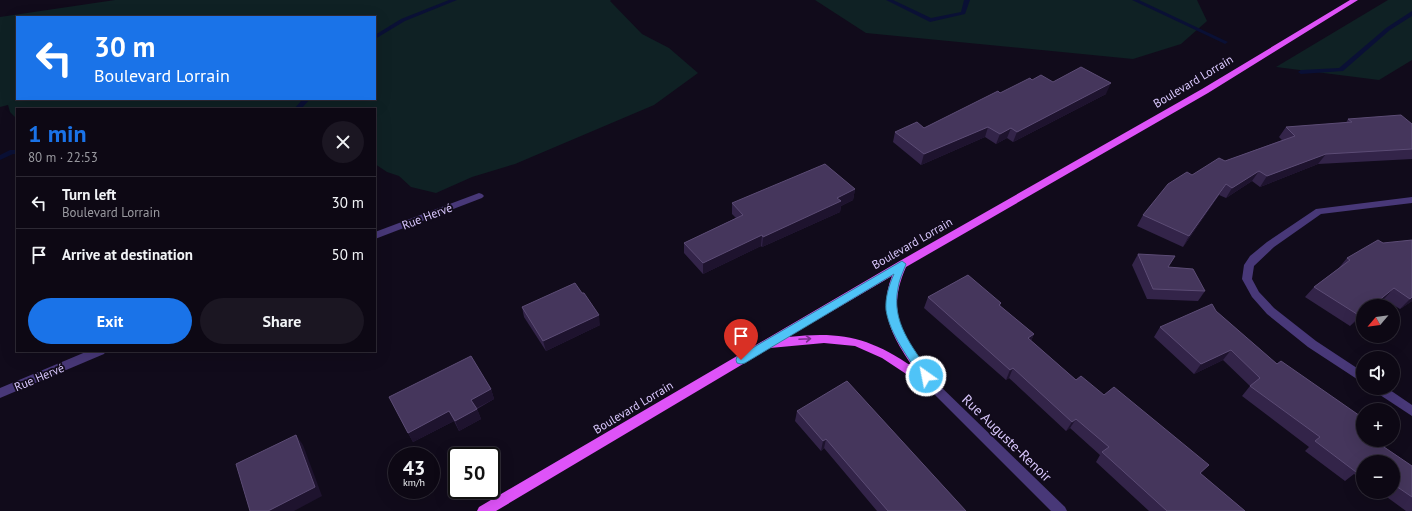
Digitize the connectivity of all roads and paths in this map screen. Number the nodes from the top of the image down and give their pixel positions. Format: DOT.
graph roads {
  1 [pos="1355,0"];
  2 [pos="479,196"];
  3 [pos="1412,200"];
  4 [pos="376,236"];
  5 [pos="902,264"];
  6 [pos="766,345"];
  7 [pos="98,352"];
  8 [pos="1356,373"];
  9 [pos="933,386"];
  10 [pos="0,393"];
  11 [pos="1388,395"];
  12 [pos="1412,411"];
  13 [pos="484,511"];
  14 [pos="1060,511"];
  1 -- 5 [label="main road, Boulevard Lorrain"];
  2 -- 4 [label="street, Rue Hervé"];
  3 -- 8 [label="street"];
  5 -- 6 [label="main road, Boulevard Lorrain"];
  5 -- 9 [label="main road"];
  6 -- 9 [label="main road, one-way"];
  6 -- 13 [label="main road, Boulevard Lorrain"];
  7 -- 10 [label="street, Rue Hervé"];
  9 -- 14 [label="street, Rue Auguste-Renoir"];
  11 -- 12 [label="street"];
}
